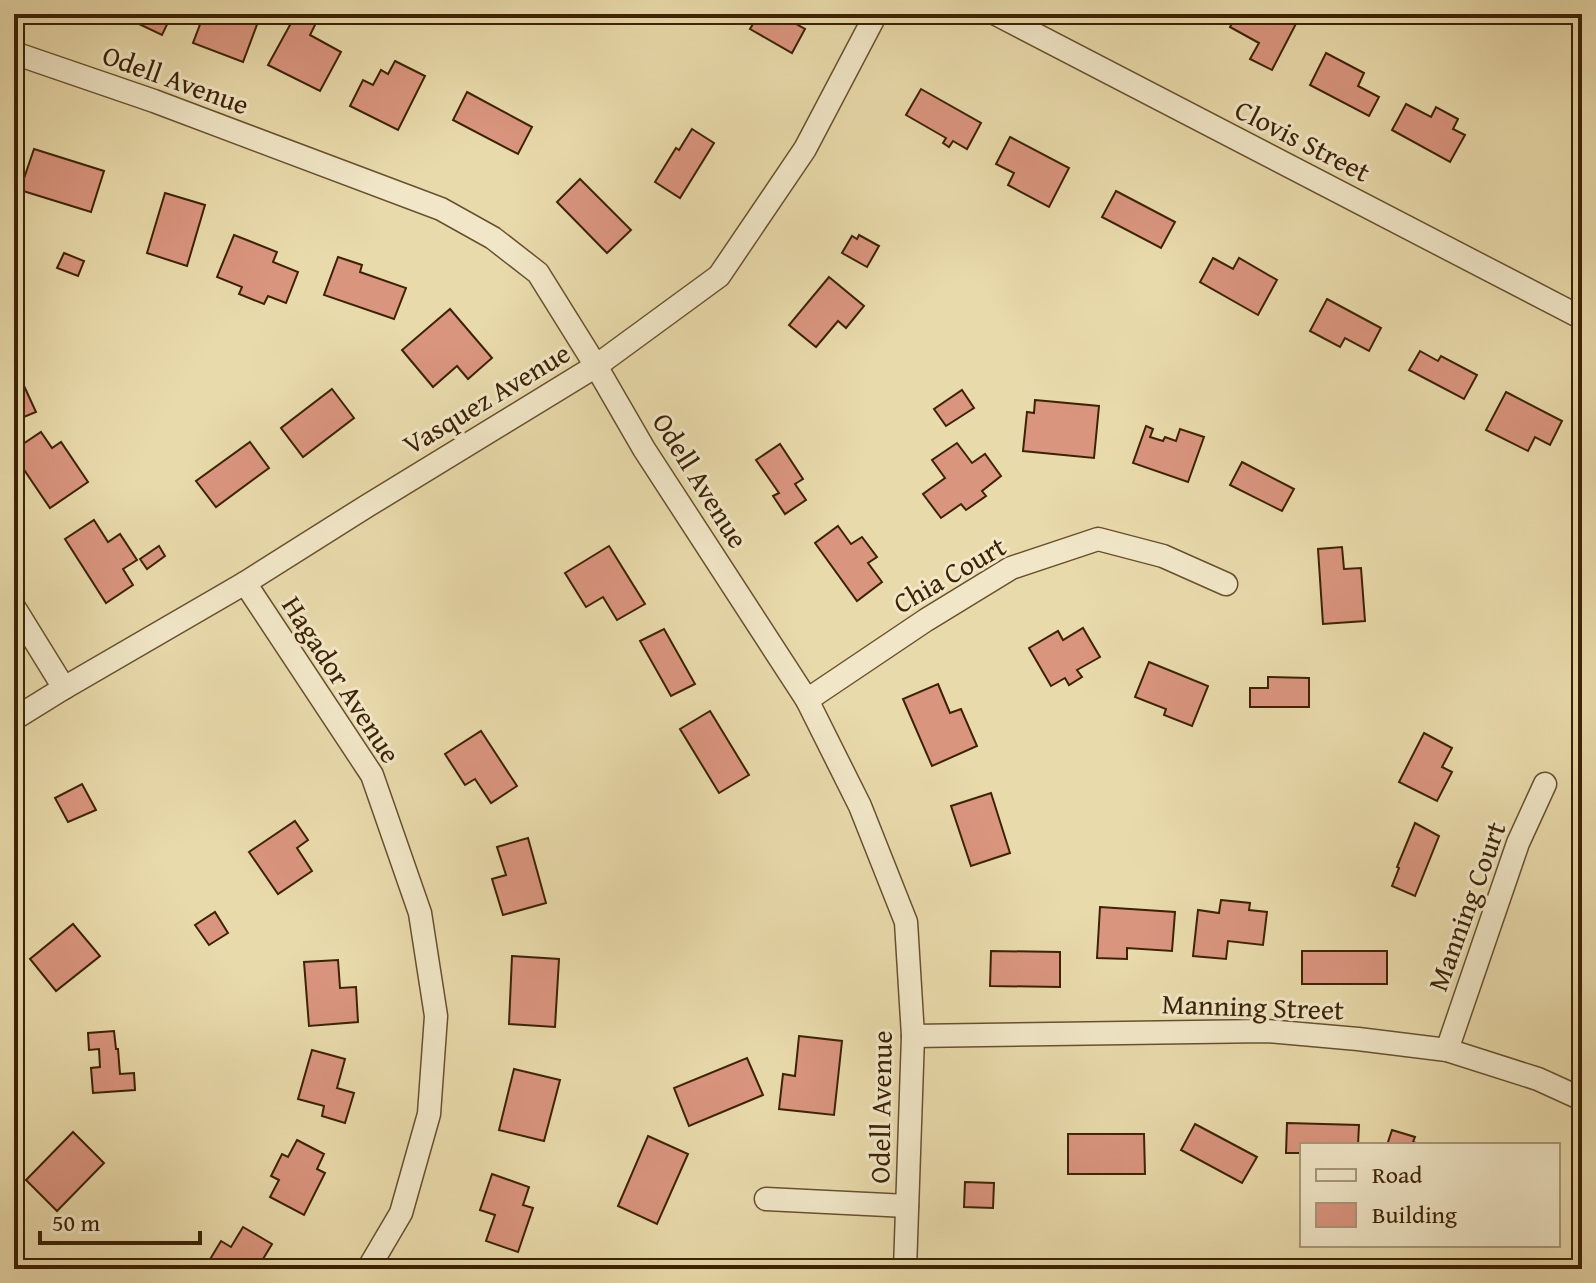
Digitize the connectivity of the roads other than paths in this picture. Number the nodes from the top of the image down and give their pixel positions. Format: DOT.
graph roads {
  1 [pos="876,14"];
  2 [pos="996,14"];
  3 [pos="14,53"];
  4 [pos="1582,318"];
  5 [pos="596,366"];
  6 [pos="245,583"];
  7 [pos="1226,584"];
  8 [pos="14,607"];
  9 [pos="64,688"];
  10 [pos="807,700"];
  11 [pos="14,719"];
  12 [pos="1545,784"];
  13 [pos="913,1036"];
  14 [pos="1447,1050"];
  15 [pos="1582,1099"];
  16 [pos="766,1199"];
  17 [pos="907,1206"];
  18 [pos="368,1269"];
  19 [pos="905,1269"];
  1 -- 5 [label="street, Vasquez Avenue"];
  2 -- 4 [label="street, Clovis Street"];
  3 -- 5 [label="street, Odell Avenue"];
  5 -- 6 [label="street, Vasquez Avenue"];
  5 -- 10 [label="street, Odell Avenue"];
  6 -- 9 [label="street, Vasquez Avenue"];
  6 -- 18 [label="street, Hagador Avenue"];
  7 -- 10 [label="street, Chia Court"];
  8 -- 9 [label="street"];
  9 -- 11 [label="street, Vasquez Avenue"];
  10 -- 13 [label="street, Odell Avenue"];
  12 -- 14 [label="street, Manning Court"];
  13 -- 14 [label="street, Manning Street"];
  13 -- 17 [label="street, Odell Avenue"];
  14 -- 15 [label="street, Manning Street"];
  16 -- 17 [label="street"];
  17 -- 19 [label="street, Odell Avenue"];
}
